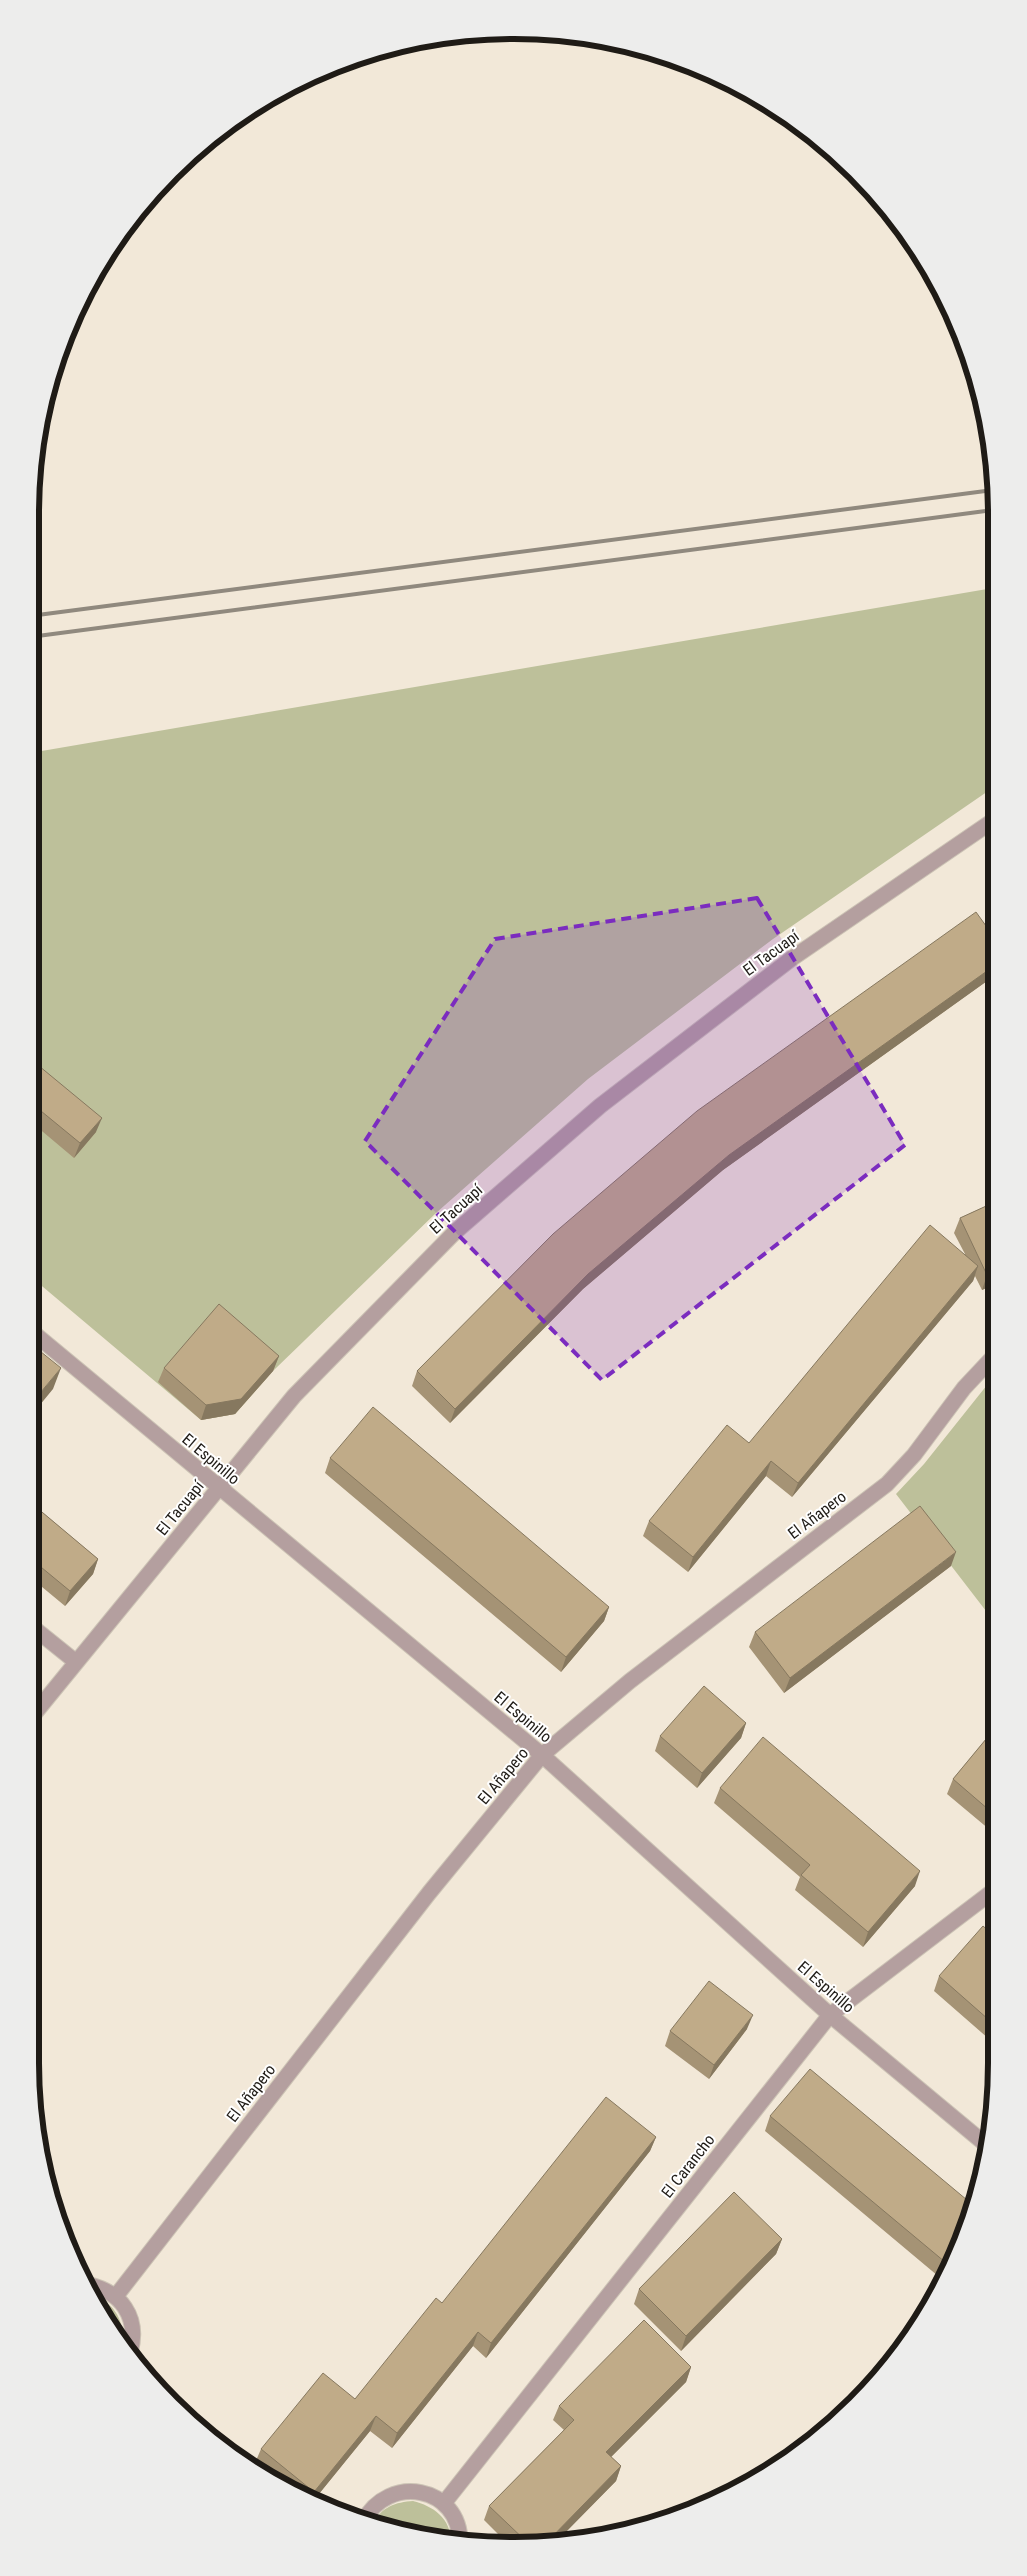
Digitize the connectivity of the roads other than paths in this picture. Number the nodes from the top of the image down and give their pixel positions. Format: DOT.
graph roads {
  1 [pos="988,824"];
  2 [pos="39,1338"];
  3 [pos="988,1362"];
  4 [pos="219,1488"];
  5 [pos="39,1632"];
  6 [pos="76,1662"];
  7 [pos="39,1708"];
  8 [pos="542,1755"];
  9 [pos="988,1894"];
  10 [pos="830,2015"];
  11 [pos="981,2141"];
  12 [pos="95,2286"];
  13 [pos="116,2296"];
  14 [pos="132,2345"];
  15 [pos="444,2503"];
  16 [pos="368,2514"];
  17 [pos="460,2534"];
  1 -- 4 [label="street, El Tacuapí"];
  2 -- 4 [label="street, El Espinillo"];
  3 -- 8 [label="street, El Añapero"];
  4 -- 6 [label="street, El Tacuapí"];
  4 -- 8 [label="street, El Espinillo"];
  5 -- 6 [label="street"];
  6 -- 7 [label="street, El Tacuapí"];
  8 -- 10 [label="street, El Espinillo"];
  8 -- 13 [label="street, El Añapero"];
  9 -- 10 [label="street, El Carancho"];
  10 -- 11 [label="street, El Espinillo"];
  10 -- 15 [label="street, El Carancho"];
  12 -- 13 [label="street"];
  13 -- 14 [label="street"];
  15 -- 16 [label="street"];
  15 -- 17 [label="street"];
}
